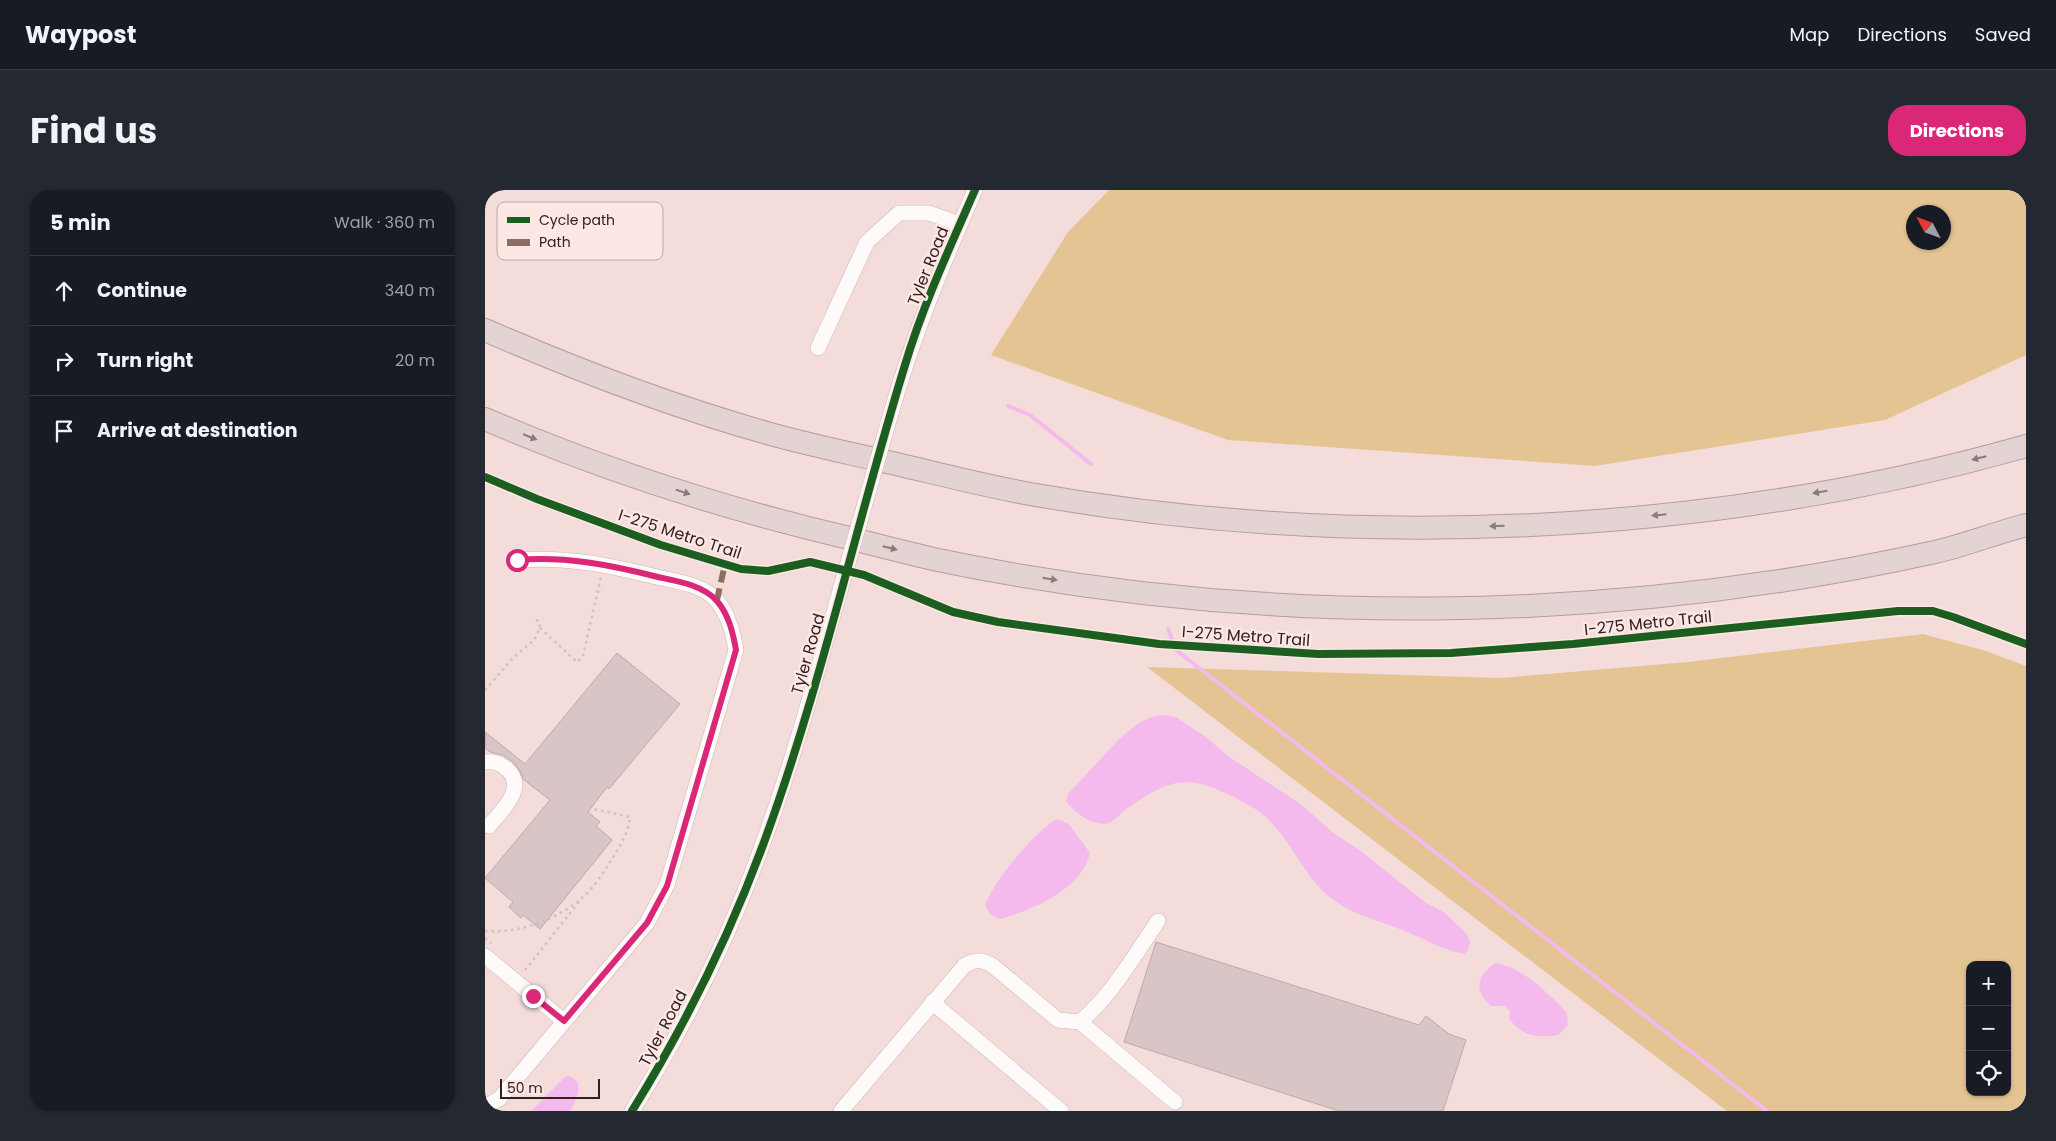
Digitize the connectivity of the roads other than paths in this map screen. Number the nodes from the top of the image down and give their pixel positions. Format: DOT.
graph roads {
  1 [pos="975,190"];
  2 [pos="960,224"];
  3 [pos="485,330"];
  4 [pos="818,348"];
  5 [pos="485,419"];
  6 [pos="2026,446"];
  7 [pos="2026,525"];
  8 [pos="517,560"];
  9 [pos="485,762"];
  10 [pos="486,826"];
  11 [pos="1158,921"];
  12 [pos="485,956"];
  13 [pos="932,1002"];
  14 [pos="564,1021"];
  15 [pos="1080,1022"];
  16 [pos="1175,1102"];
  17 [pos="485,1106"];
  18 [pos="632,1111"];
  19 [pos="841,1111"];
  20 [pos="1061,1111"];
  1 -- 2 [label="street, Tyler Road"];
  2 -- 4 [label="street"];
  2 -- 18 [label="street, Tyler Road, bridge"];
  6 -- 3 [label="highway, one-way"];
  5 -- 7 [label="highway, one-way"];
  8 -- 14 [label="street"];
  9 -- 10 [label="street"];
  11 -- 15 [label="street"];
  12 -- 14 [label="street"];
  13 -- 15 [label="street"];
  13 -- 19 [label="street"];
  13 -- 20 [label="street"];
  14 -- 17 [label="street"];
  15 -- 16 [label="street"];
}
